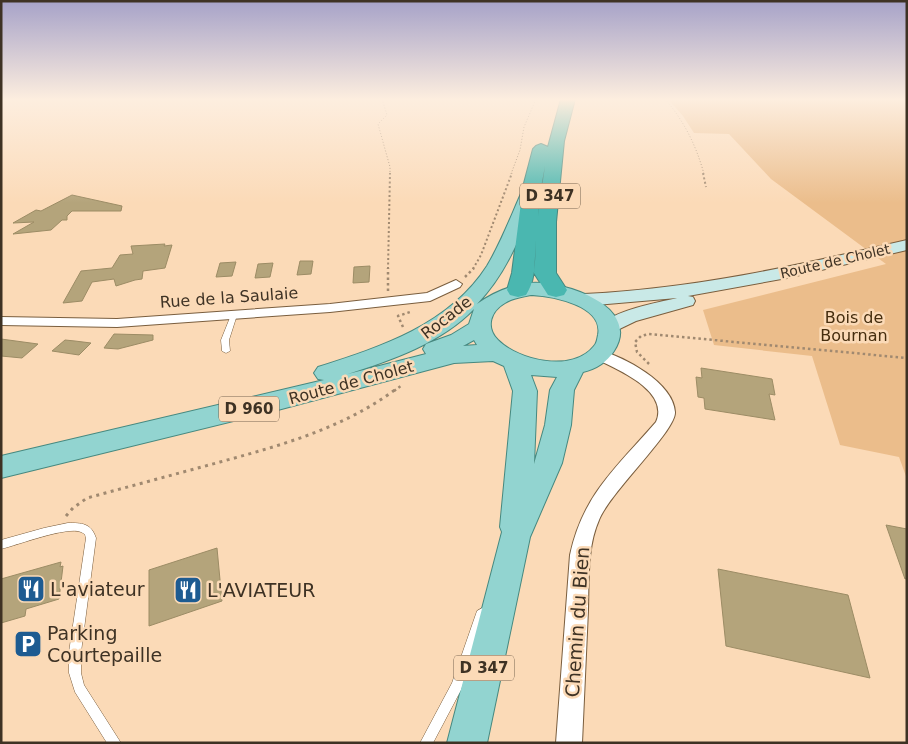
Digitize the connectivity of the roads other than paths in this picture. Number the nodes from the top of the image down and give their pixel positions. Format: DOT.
graph roads {
  1 [pos="545,134"];
  2 [pos="558,134"];
  3 [pos="532,187"];
  4 [pos="907,245"];
  5 [pos="763,278"];
  6 [pos="456,284"];
  7 [pos="518,290"];
  8 [pos="556,290"];
  9 [pos="584,300"];
  10 [pos="234,314"];
  11 [pos="1,321"];
  12 [pos="479,327"];
  13 [pos="609,328"];
  14 [pos="226,351"];
  15 [pos="599,354"];
  16 [pos="506,358"];
  17 [pos="574,367"];
  18 [pos="302,382"];
  19 [pos="1,452"];
  20 [pos="1,467"];
  21 [pos="515,537"];
  22 [pos="1,545"];
  23 [pos="501,594"];
  24 [pos="115,743"];
  25 [pos="426,743"];
  26 [pos="467,743"];
  27 [pos="569,743"];
  1 -- 3 [label="highway, Rocade / D 347"];
  2 -- 8 [label="highway, D 347"];
  3 -- 7 [label="highway, Rocade / D 347"];
  3 -- 18 [label="main road, Rocade"];
  4 -- 5 [label="main road, Route de Cholet"];
  5 -- 9 [label="main road, Route de Cholet"];
  5 -- 13 [label="main road, Route de Cholet"];
  6 -- 10 [label="street, Rue de la Saulaie"];
  7 -- 8 [label="main road"];
  7 -- 12 [label="main road"];
  8 -- 9 [label="main road"];
  9 -- 13 [label="main road"];
  10 -- 11 [label="street, Rue de la Saulaie"];
  10 -- 14 [label="lane"];
  12 -- 16 [label="main road"];
  12 -- 18 [label="main road, Route de Cholet / D 960"];
  13 -- 15 [label="main road"];
  15 -- 17 [label="main road"];
  15 -- 27 [label="street, Chemin du Bien"];
  16 -- 17 [label="main road"];
  16 -- 20 [label="main road, Route de Cholet / D 960"];
  16 -- 21 [label="main road, D 347"];
  17 -- 21 [label="main road, D 347"];
  18 -- 19 [label="main road, Route de Cholet / D 960"];
  21 -- 23 [label="main road, D 347"];
  22 -- 24 [label="lane"];
  23 -- 25 [label="lane"];
  23 -- 26 [label="main road, D 347"];
}
